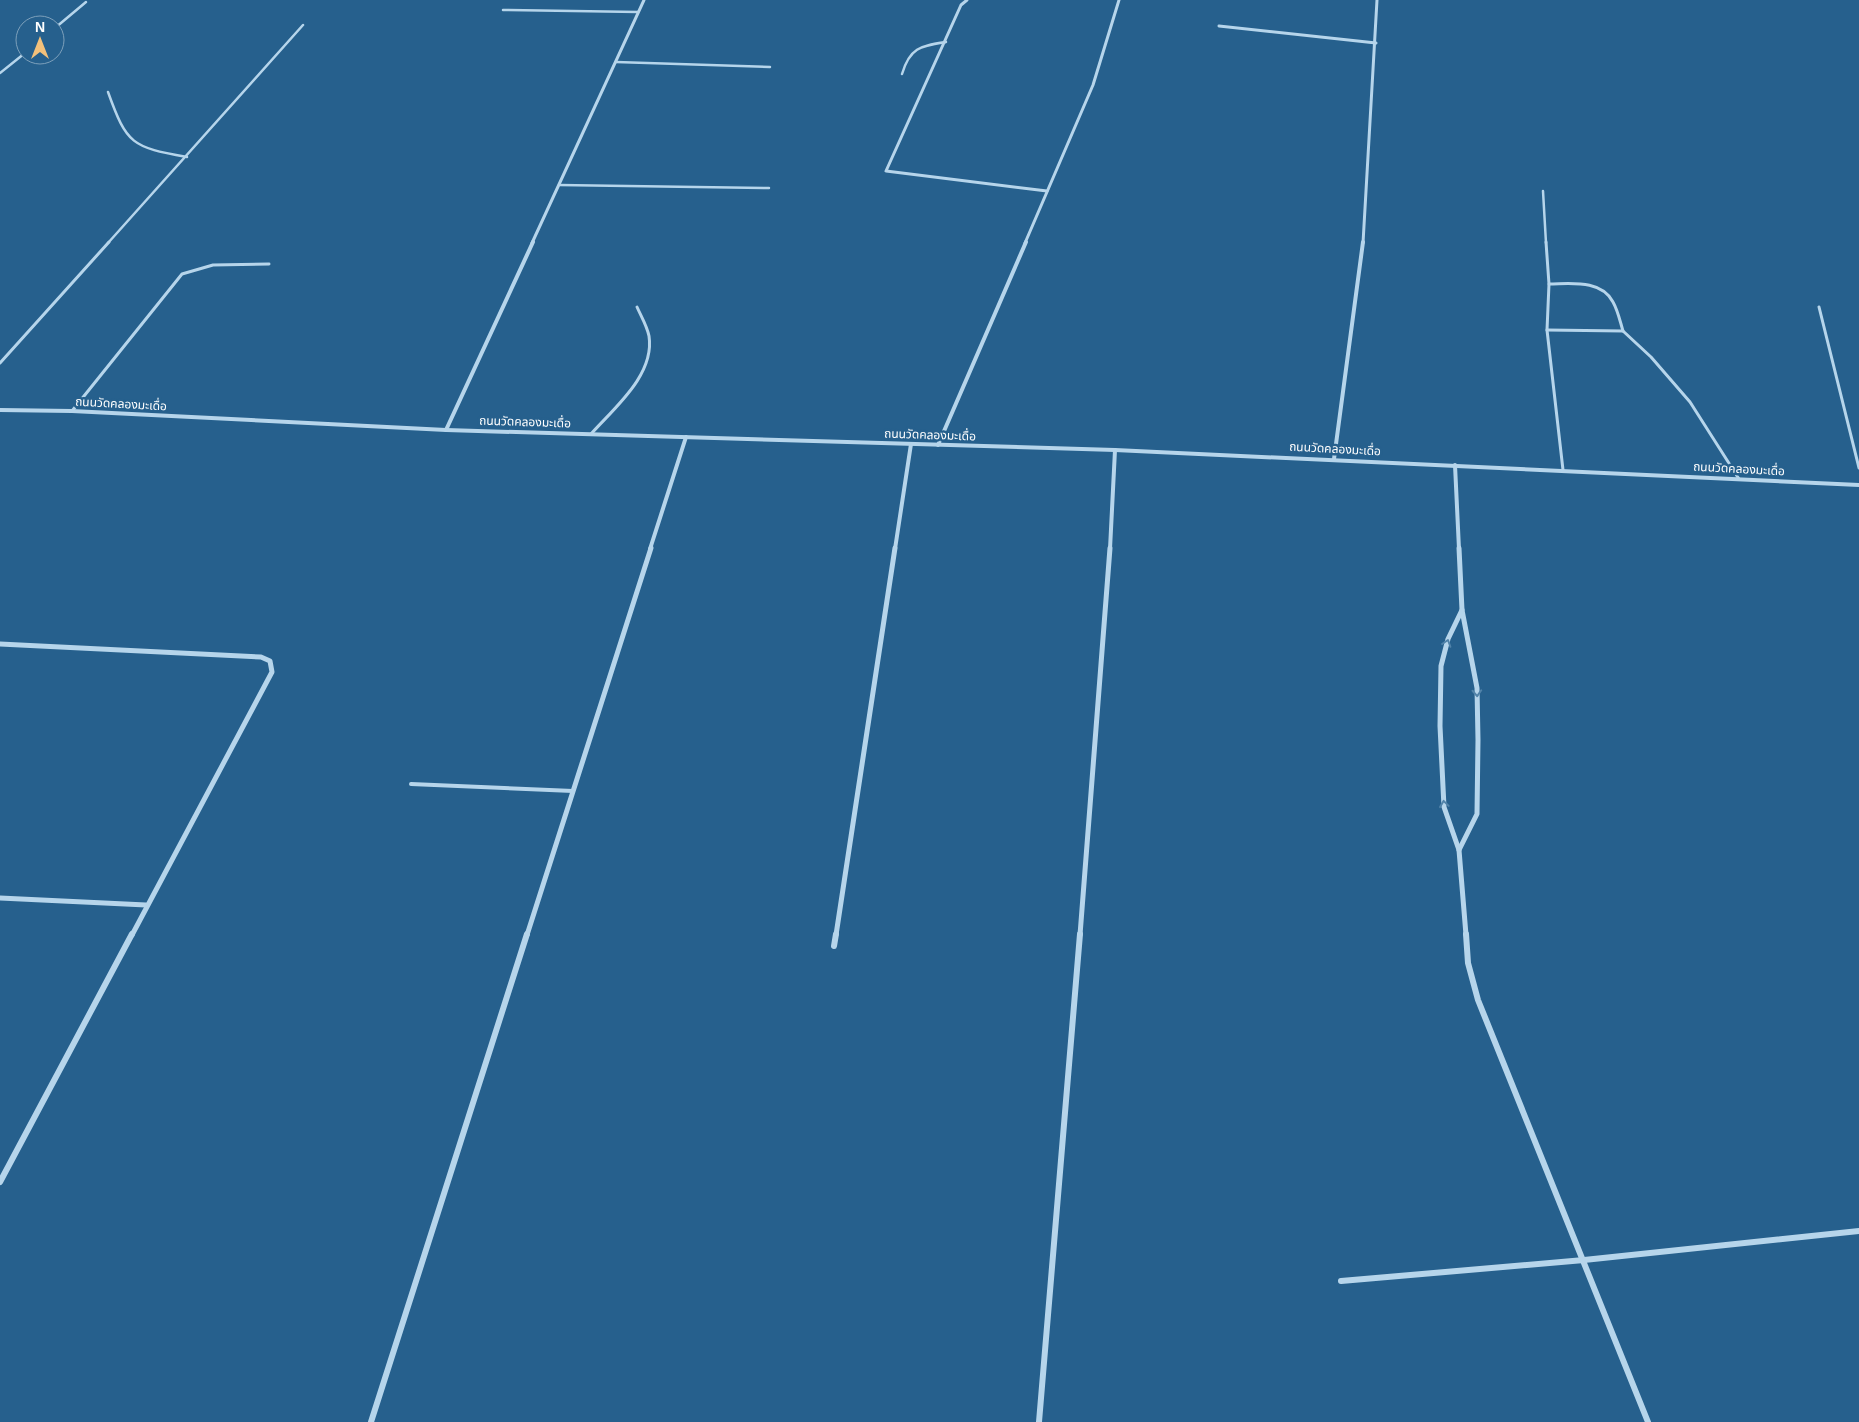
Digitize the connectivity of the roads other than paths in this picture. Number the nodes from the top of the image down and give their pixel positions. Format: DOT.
graph roads {
  1 [pos="644,0"];
  2 [pos="967,0"];
  3 [pos="1119,0"];
  4 [pos="1377,0"];
  5 [pos="86,2"];
  6 [pos="503,10"];
  7 [pos="638,12"];
  8 [pos="65,20"];
  9 [pos="303,24"];
  10 [pos="1219,26"];
  11 [pos="946,42"];
  12 [pos="1376,43"];
  13 [pos="15,61"];
  14 [pos="616,62"];
  15 [pos="770,67"];
  16 [pos="0,73"];
  17 [pos="902,74"];
  18 [pos="108,92"];
  19 [pos="187,157"];
  20 [pos="559,185"];
  21 [pos="769,188"];
  22 [pos="1047,191"];
  23 [pos="1543,191"];
  24 [pos="269,264"];
  25 [pos="1549,284"];
  26 [pos="637,307"];
  27 [pos="1820,307"];
  28 [pos="1547,330"];
  29 [pos="1623,331"];
  30 [pos="0,363"];
  31 [pos="0,410"];
  32 [pos="72,411"];
  33 [pos="446,430"];
  34 [pos="591,434"];
  35 [pos="686,437"];
  36 [pos="911,444"];
  37 [pos="938,445"];
  38 [pos="1115,450"];
  39 [pos="1334,459"];
  40 [pos="1455,465"];
  41 [pos="1859,468"];
  42 [pos="1563,470"];
  43 [pos="1740,479"];
  44 [pos="1859,485"];
  45 [pos="1462,610"];
  46 [pos="0,644"];
  47 [pos="411,784"];
  48 [pos="573,791"];
  49 [pos="1459,850"];
  50 [pos="0,898"];
  51 [pos="146,905"];
  52 [pos="834,946"];
  53 [pos="0,1182"];
  54 [pos="1859,1231"];
  55 [pos="1584,1260"];
  56 [pos="1341,1282"];
  57 [pos="371,1422"];
  58 [pos="1039,1422"];
  59 [pos="1648,1422"];
  1 -- 7 [label="street"];
  2 -- 11 [label="street"];
  3 -- 22 [label="street"];
  4 -- 12 [label="street"];
  5 -- 8 [label="lane"];
  6 -- 7 [label="lane"];
  7 -- 14 [label="street"];
  9 -- 19 [label="lane"];
  10 -- 12 [label="street"];
  11 -- 17 [label="lane"];
  11 -- 22 [label="street"];
  12 -- 39 [label="street"];
  13 -- 16 [label="lane"];
  14 -- 15 [label="lane"];
  14 -- 20 [label="street"];
  18 -- 19 [label="lane"];
  19 -- 30 [label="lane"];
  20 -- 21 [label="lane"];
  20 -- 33 [label="street"];
  22 -- 37 [label="street"];
  23 -- 25 [label="lane"];
  24 -- 32 [label="lane"];
  25 -- 28 [label="lane"];
  25 -- 29 [label="lane"];
  26 -- 34 [label="lane"];
  27 -- 41 [label="lane"];
  28 -- 29 [label="lane"];
  28 -- 42 [label="lane"];
  29 -- 43 [label="lane"];
  31 -- 32 [label="street, ถนนวัดคลองมะเดื่อ"];
  32 -- 33 [label="street, ถนนวัดคลองมะเดื่อ"];
  33 -- 34 [label="street, ถนนวัดคลองมะเดื่อ"];
  34 -- 35 [label="street, ถนนวัดคลองมะเดื่อ"];
  35 -- 36 [label="street, ถนนวัดคลองมะเดื่อ"];
  35 -- 48 [label="street"];
  36 -- 37 [label="street, ถนนวัดคลองมะเดื่อ"];
  36 -- 52 [label="street"];
  37 -- 38 [label="street, ถนนวัดคลองมะเดื่อ"];
  38 -- 39 [label="street, ถนนวัดคลองมะเดื่อ"];
  38 -- 58 [label="street"];
  39 -- 40 [label="street, ถนนวัดคลองมะเดื่อ"];
  40 -- 42 [label="street, ถนนวัดคลองมะเดื่อ"];
  40 -- 45 [label="street"];
  42 -- 43 [label="street, ถนนวัดคลองมะเดื่อ"];
  43 -- 44 [label="street, ถนนวัดคลองมะเดื่อ"];
  45 -- 49 [label="street, one-way"];
  49 -- 45 [label="street, one-way"];
  46 -- 51 [label="street"];
  47 -- 48 [label="lane"];
  48 -- 57 [label="street"];
  49 -- 55 [label="street"];
  50 -- 51 [label="street"];
  51 -- 53 [label="street"];
  54 -- 55 [label="street"];
  55 -- 56 [label="street"];
  55 -- 59 [label="street"];
}
